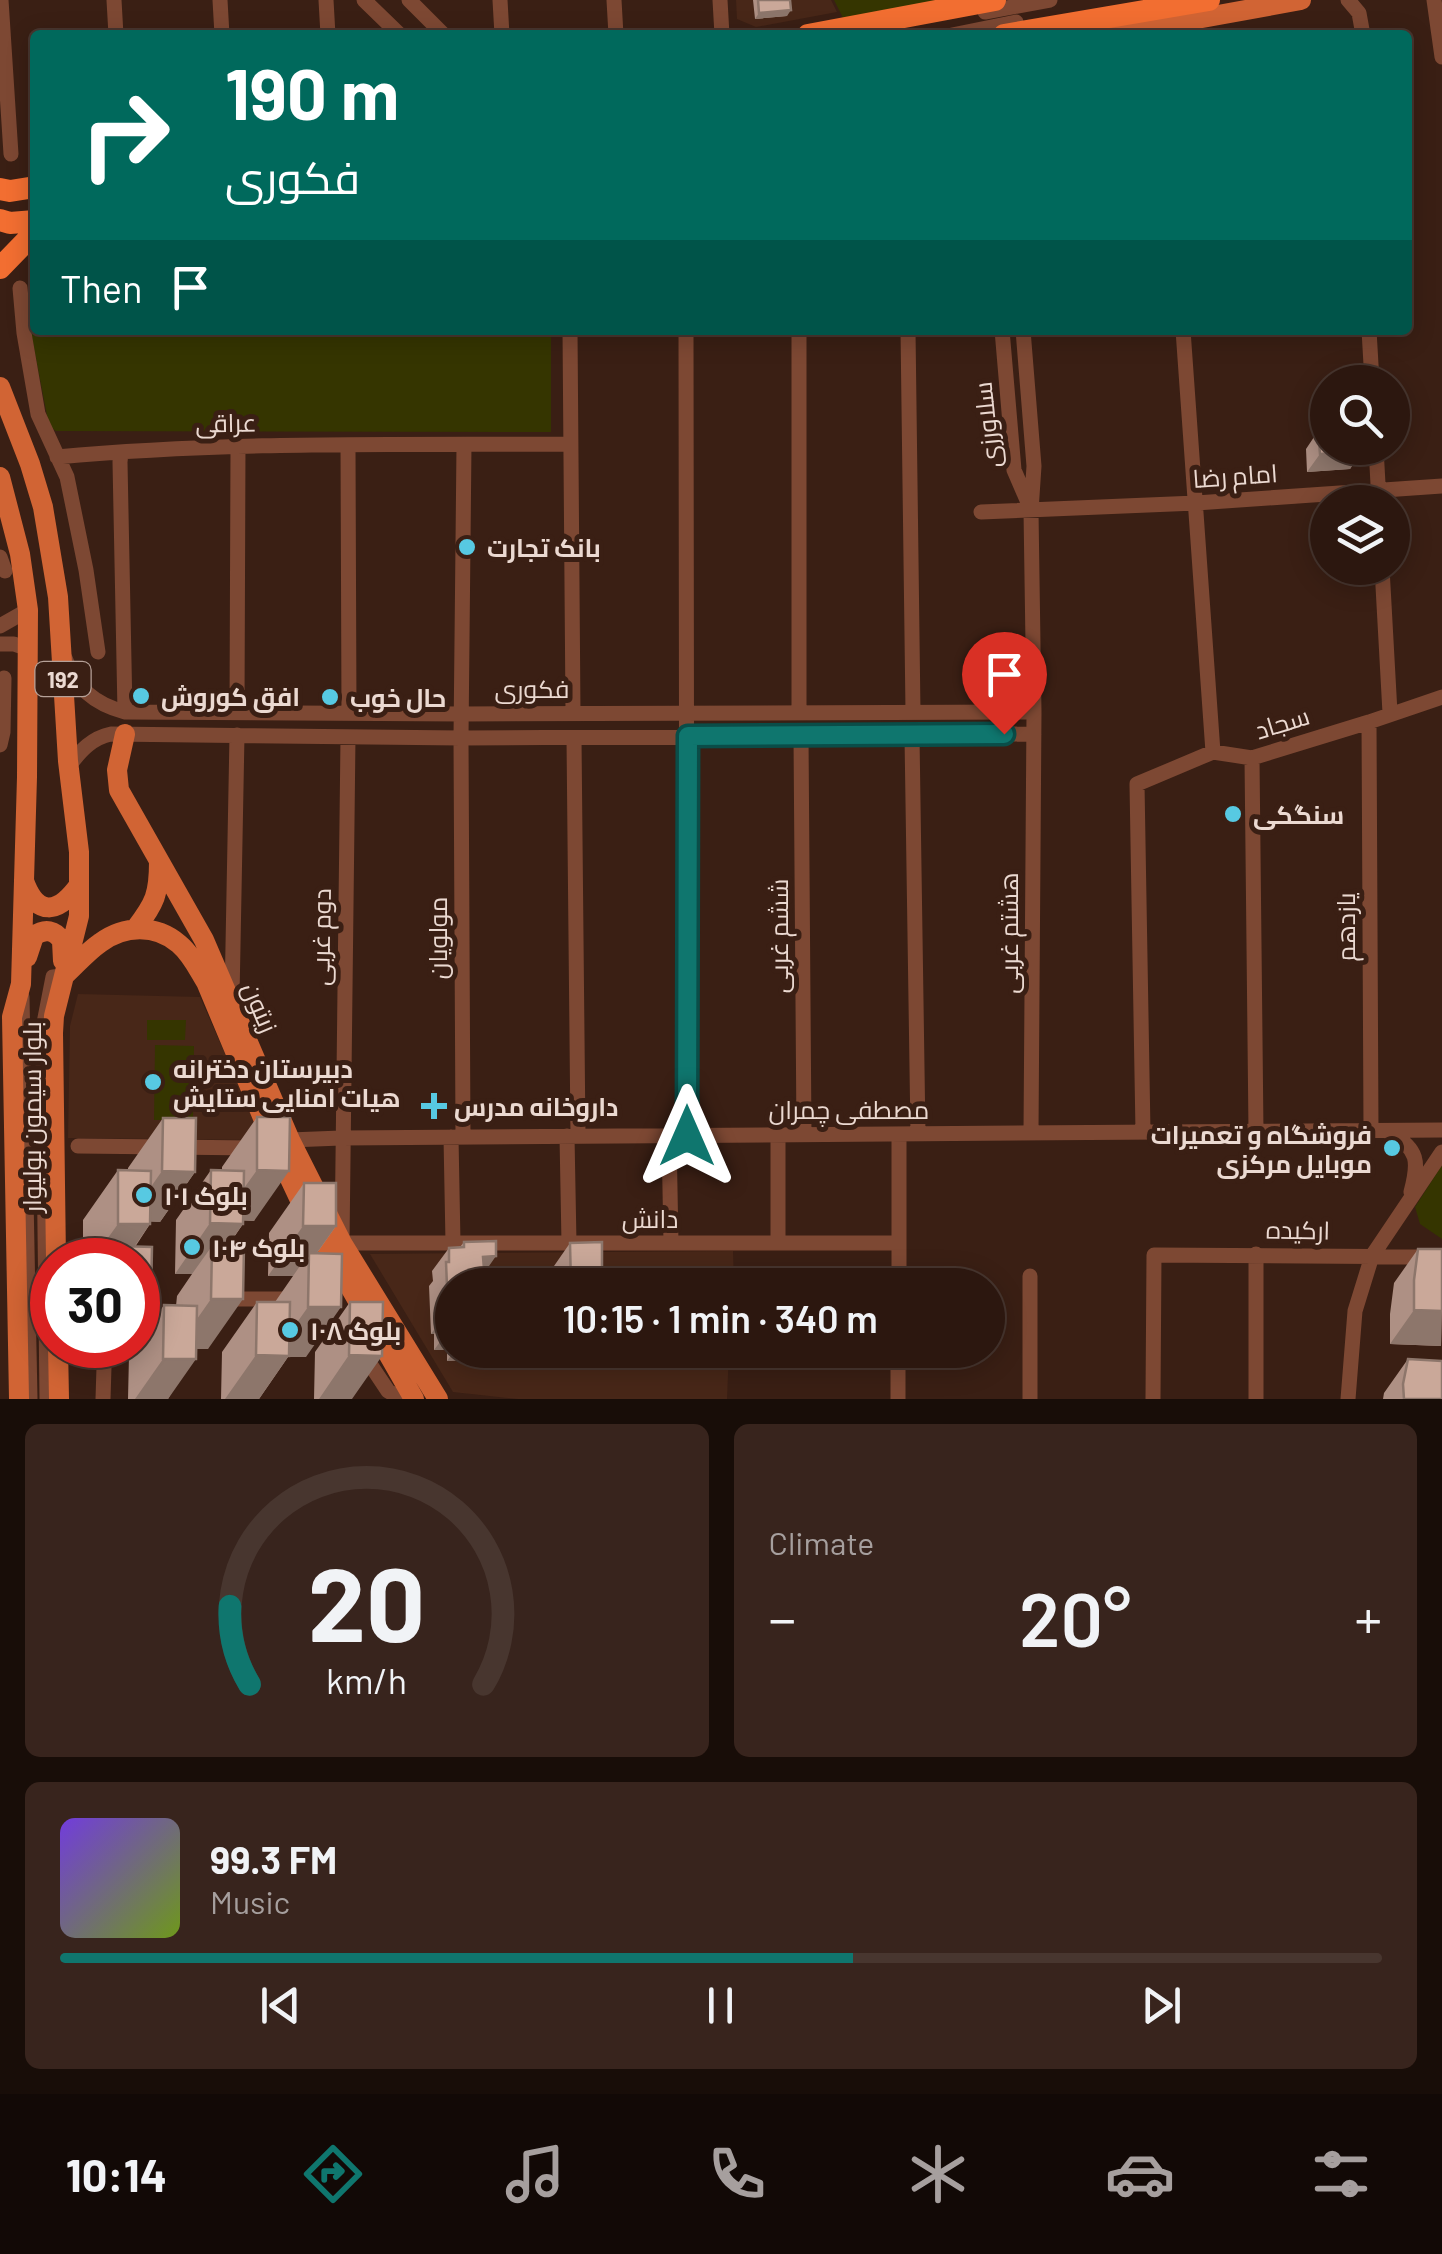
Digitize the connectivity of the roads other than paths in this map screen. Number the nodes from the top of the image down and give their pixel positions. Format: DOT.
graph roads {
  1 [pos="0,0"];
  2 [pos="114,0"];
  3 [pos="220,0"];
  4 [pos="326,0"];
  5 [pos="364,0"];
  6 [pos="409,0"];
  7 [pos="500,0"];
  8 [pos="614,0"];
  9 [pos="720,0"];
  10 [pos="995,0"];
  11 [pos="1050,0"];
  12 [pos="1147,0"];
  13 [pos="1208,0"];
  14 [pos="1301,0"];
  15 [pos="1348,0"];
  16 [pos="1434,0"];
  17 [pos="116,30"];
  18 [pos="222,30"];
  19 [pos="328,30"];
  20 [pos="395,30"];
  21 [pos="439,30"];
  22 [pos="502,30"];
  23 [pos="616,30"];
  24 [pos="722,30"];
  25 [pos="835,30"];
  26 [pos="889,30"];
  27 [pos="980,30"];
  28 [pos="1033,30"];
  29 [pos="1136,30"];
  30 [pos="1361,30"];
  31 [pos="1442,57"];
  32 [pos="11,154"];
  33 [pos="0,220"];
  34 [pos="30,222"];
  35 [pos="30,236"];
  36 [pos="0,268"];
  37 [pos="20,288"];
  38 [pos="570,335"];
  39 [pos="686,335"];
  40 [pos="799,335"];
  41 [pos="908,335"];
  42 [pos="1002,335"];
  43 [pos="1024,335"];
  44 [pos="1184,335"];
  45 [pos="1369,335"];
  46 [pos="1371,365"];
  47 [pos="0,387"];
  48 [pos="570,444"];
  49 [pos="464,445"];
  50 [pos="238,446"];
  51 [pos="348,446"];
  52 [pos="121,452"];
  53 [pos="57,457"];
  54 [pos="0,476"];
  55 [pos="1442,486"];
  56 [pos="1410,492"];
  57 [pos="1310,499"];
  58 [pos="1196,503"];
  59 [pos="1031,511"];
  60 [pos="980,512"];
  61 [pos="1383,585"];
  62 [pos="28,610"];
  63 [pos="0,626"];
  64 [pos="0,644"];
  65 [pos="28,650"];
  66 [pos="62,650"];
  67 [pos="98,652"];
  68 [pos="4,678"];
  69 [pos="1442,697"];
  70 [pos="237,711"];
  71 [pos="124,712"];
  72 [pos="573,712"];
  73 [pos="800,712"];
  74 [pos="913,712"];
  75 [pos="1034,712"];
  76 [pos="348,713"];
  77 [pos="687,713"];
  78 [pos="462,714"];
  79 [pos="1390,714"];
  80 [pos="1368,722"];
  81 [pos="125,734"];
  82 [pos="1034,734"];
  83 [pos="237,735"];
  84 [pos="688,736"];
  85 [pos="802,736"];
  86 [pos="912,736"];
  87 [pos="348,737"];
  88 [pos="461,738"];
  89 [pos="574,738"];
  90 [pos="0,745"];
  91 [pos="1213,752"];
  92 [pos="1252,758"];
  93 [pos="69,766"];
  94 [pos="158,862"];
  95 [pos="23,879"];
  96 [pos="79,885"];
  97 [pos="136,928"];
  98 [pos="64,976"];
  99 [pos="20,984"];
  100 [pos="232,1002"];
  101 [pos="13,1060"];
  102 [pos="0,1096"];
  103 [pos="1442,1130"];
  104 [pos="1379,1131"];
  105 [pos="1143,1132"];
  106 [pos="1256,1132"];
  107 [pos="1032,1133"];
  108 [pos="899,1134"];
  109 [pos="918,1134"];
  110 [pos="778,1135"];
  111 [pos="804,1135"];
  112 [pos="573,1136"];
  113 [pos="669,1136"];
  114 [pos="687,1136"];
  115 [pos="457,1137"];
  116 [pos="342,1138"];
  117 [pos="283,1144"];
  118 [pos="78,1146"];
  119 [pos="1442,1152"];
  120 [pos="1408,1202"];
  121 [pos="56,1238"];
  122 [pos="342,1243"];
  123 [pos="778,1243"];
  124 [pos="899,1243"];
  125 [pos="453,1244"];
  126 [pos="568,1244"];
  127 [pos="670,1244"];
  128 [pos="1256,1254"];
  129 [pos="1372,1256"];
  130 [pos="1442,1256"];
  131 [pos="899,1268"];
  132 [pos="1030,1276"];
  133 [pos="227,1299"];
  134 [pos="311,1299"];
  135 [pos="356,1341"];
  136 [pos="58,1368"];
  137 [pos="104,1368"];
  138 [pos="898,1368"];
  139 [pos="19,1399"];
  140 [pos="30,1399"];
  141 [pos="47,1399"];
  142 [pos="59,1399"];
  143 [pos="103,1399"];
  144 [pos="402,1399"];
  145 [pos="414,1399"];
  146 [pos="438,1399"];
  147 [pos="898,1399"];
  148 [pos="1030,1399"];
  149 [pos="1153,1399"];
  150 [pos="1256,1399"];
  151 [pos="1348,1399"];
  1 -- 32 [label="street"];
  2 -- 17 [label="street"];
  3 -- 18 [label="street"];
  4 -- 19 [label="street"];
  5 -- 20 [label="street"];
  6 -- 21 [label="street"];
  7 -- 22 [label="street"];
  8 -- 23 [label="street"];
  9 -- 24 [label="street"];
  10 -- 25 [label="highway"];
  11 -- 26 [label="street"];
  12 -- 27 [label="street"];
  13 -- 28 [label="highway"];
  14 -- 29 [label="main road"];
  15 -- 30 [label="street"];
  16 -- 31 [label="street"];
  33 -- 34 [label="highway"];
  35 -- 36 [label="highway"];
  37 -- 53 [label="street"];
  38 -- 48 [label="street"];
  39 -- 77 [label="street"];
  40 -- 73 [label="street"];
  41 -- 74 [label="street"];
  42 -- 59 [label="street, سلاورزی"];
  43 -- 59 [label="street, سلاورزی"];
  44 -- 58 [label="street"];
  45 -- 46 [label="street"];
  47 -- 66 [label="main road, بلوار سیمون بولیوار / 192"];
  48 -- 49 [label="street, عراقی"];
  48 -- 72 [label="street"];
  49 -- 51 [label="street, عراقی"];
  49 -- 78 [label="street, مولویان"];
  50 -- 51 [label="street, عراقی"];
  50 -- 52 [label="street, عراقی"];
  50 -- 70 [label="street"];
  51 -- 76 [label="street"];
  52 -- 53 [label="street, عراقی"];
  52 -- 71 [label="street"];
  53 -- 67 [label="street"];
  54 -- 62 [label="main road, بلوار سیمون بولیوار / 192"];
  55 -- 56 [label="street, امام رضا"];
  57 -- 58 [label="street, امام رضا"];
  58 -- 59 [label="street, امام رضا"];
  58 -- 91 [label="street"];
  59 -- 60 [label="street, امام رضا"];
  59 -- 75 [label="street, سلاورزی"];
  61 -- 79 [label="street"];
  62 -- 63 [label="street"];
  62 -- 65 [label="main road, بلوار سیمون بولیوار / 192"];
  64 -- 65 [label="street"];
  65 -- 95 [label="main road, بلوار سیمون بولیوار / 192"];
  66 -- 71 [label="street"];
  66 -- 93 [label="main road, بلوار سیمون بولیوار / 192"];
  68 -- 90 [label="street"];
  69 -- 79 [label="street, سجاد"];
  70 -- 71 [label="street, فکوری"];
  70 -- 76 [label="street, فکوری"];
  72 -- 77 [label="street, فکوری"];
  72 -- 78 [label="street, فکوری"];
  73 -- 74 [label="street, فکوری"];
  73 -- 77 [label="street, فکوری"];
  74 -- 75 [label="street, فکوری"];
  75 -- 82 [label="street, سلاورزی"];
  76 -- 78 [label="street, فکوری"];
  77 -- 84 [label="street"];
  78 -- 88 [label="street, مولویان"];
  79 -- 80 [label="street, سجاد"];
  80 -- 92 [label="street, سجاد"];
  80 -- 104 [label="street, یازدهم"];
  81 -- 83 [label="street, فکوری"];
  81 -- 93 [label="street, فکوری"];
  81 -- 94 [label="main road, زیتون"];
  82 -- 86 [label="street, فکوری"];
  82 -- 107 [label="street, هشتم غربی"];
  83 -- 87 [label="street, فکوری"];
  83 -- 100 [label="street"];
  84 -- 85 [label="street, فکوری"];
  84 -- 89 [label="street, فکوری"];
  84 -- 114 [label="street"];
  85 -- 86 [label="street, فکوری"];
  85 -- 111 [label="street, ششم غربی"];
  86 -- 109 [label="street"];
  87 -- 88 [label="street, فکوری"];
  87 -- 116 [label="street, دوم غربی"];
  88 -- 89 [label="street, فکوری"];
  88 -- 115 [label="street, مولویان"];
  89 -- 112 [label="street"];
  91 -- 92 [label="street, سجاد"];
  91 -- 105 [label="street"];
  92 -- 106 [label="street"];
  93 -- 96 [label="main road, بلوار سیمون بولیوار / 192"];
  94 -- 97 [label="main road"];
  94 -- 100 [label="main road, زیتون"];
  95 -- 96 [label="main road"];
  95 -- 99 [label="main road, بلوار سیمون بولیوار / 192"];
  96 -- 98 [label="main road, بلوار سیمون بولیوار / 192"];
  97 -- 98 [label="main road"];
  97 -- 117 [label="main road, زیتون"];
  98 -- 99 [label="main road"];
  98 -- 121 [label="main road, بلوار سیمون بولیوار / 192"];
  98 -- 141 [label="street"];
  99 -- 101 [label="main road, بلوار سیمون بولیوار / 192"];
  99 -- 140 [label="street"];
  100 -- 117 [label="main road, زیتون"];
  101 -- 102 [label="main road"];
  101 -- 139 [label="main road, بلوار سیمون بولیوار / 192"];
  103 -- 104 [label="street, مصطفی چمران"];
  104 -- 106 [label="street, مصطفی چمران"];
  104 -- 120 [label="street"];
  105 -- 106 [label="street, مصطفی چمران"];
  105 -- 107 [label="street, مصطفی چمران"];
  107 -- 109 [label="street, مصطفی چمران"];
  108 -- 109 [label="street, مصطفی چمران"];
  108 -- 111 [label="street, مصطفی چمران"];
  108 -- 124 [label="street"];
  110 -- 111 [label="street, مصطفی چمران"];
  110 -- 114 [label="street, مصطفی چمران"];
  110 -- 123 [label="street"];
  112 -- 113 [label="street, مصطفی چمران"];
  112 -- 115 [label="street, مصطفی چمران"];
  112 -- 126 [label="street"];
  113 -- 114 [label="street, مصطفی چمران"];
  113 -- 127 [label="street"];
  115 -- 116 [label="street, مصطفی چمران"];
  115 -- 125 [label="street, مولویان"];
  116 -- 117 [label="street, مصطفی چمران"];
  116 -- 122 [label="street, دوم غربی"];
  117 -- 118 [label="street, مصطفی چمران"];
  117 -- 122 [label="main road, زیتون"];
  117 -- 145 [label="main road, زیتون"];
  119 -- 120 [label="street"];
  120 -- 129 [label="street"];
  122 -- 125 [label="street, دانش"];
  122 -- 146 [label="main road, زیتون"];
  123 -- 124 [label="street, دانش"];
  123 -- 127 [label="street, دانش"];
  124 -- 131 [label="street"];
  125 -- 126 [label="street, دانش"];
  126 -- 127 [label="street, دانش"];
  128 -- 129 [label="street, ارکیده"];
  128 -- 149 [label="street, ارکیده"];
  128 -- 150 [label="street"];
  129 -- 130 [label="street, ارکیده"];
  129 -- 151 [label="street"];
  132 -- 148 [label="street"];
  133 -- 134 [label="street"];
  135 -- 144 [label="street"];
  136 -- 142 [label="main road"];
  137 -- 143 [label="street"];
  138 -- 147 [label="street"];
}
